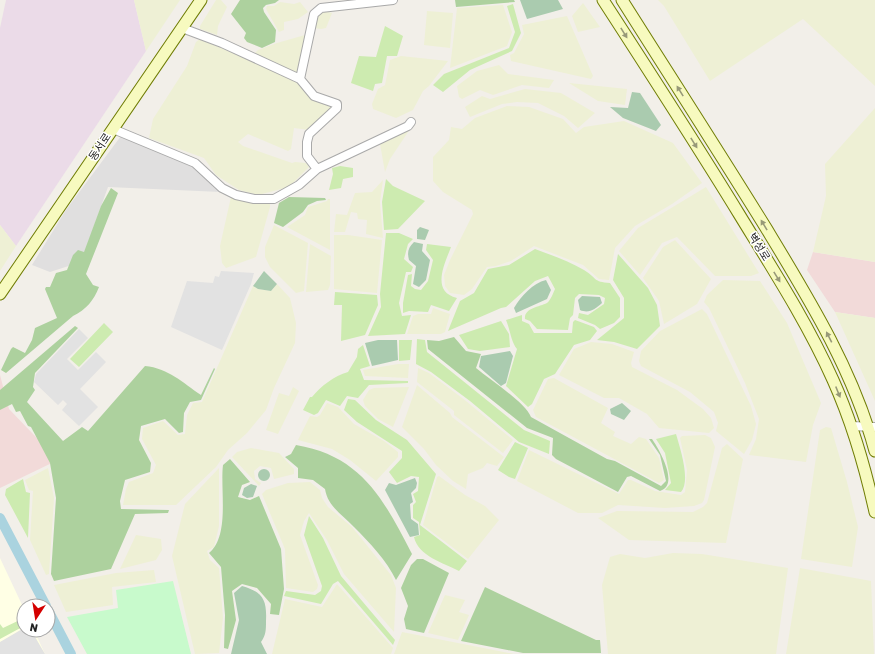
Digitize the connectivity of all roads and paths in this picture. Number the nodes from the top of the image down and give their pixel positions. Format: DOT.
graph roads {
  1 [pos="200,0"];
  2 [pos="393,0"];
  3 [pos="603,0"];
  4 [pos="622,0"];
  5 [pos="182,28"];
  6 [pos="300,79"];
  7 [pos="411,122"];
  8 [pos="113,129"];
  9 [pos="317,169"];
  10 [pos="0,294"];
  11 [pos="852,426"];
  12 [pos="872,427"];
  13 [pos="875,451"];
  14 [pos="875,512"];
  1 -- 5 [label="main road, 동서로"];
  2 -- 6 [label="street"];
  3 -- 11 [label="main road, 벽성로, one-way"];
  12 -- 4 [label="main road, 벽성로, one-way"];
  5 -- 6 [label="street"];
  5 -- 8 [label="main road, 동서로"];
  6 -- 9 [label="street"];
  7 -- 9 [label="street"];
  8 -- 9 [label="street"];
  8 -- 10 [label="main road, 동서로"];
  11 -- 12 [label="street"];
  11 -- 14 [label="main road, 벽성로"];
  12 -- 13 [label="main road, 벽성로"];
}
